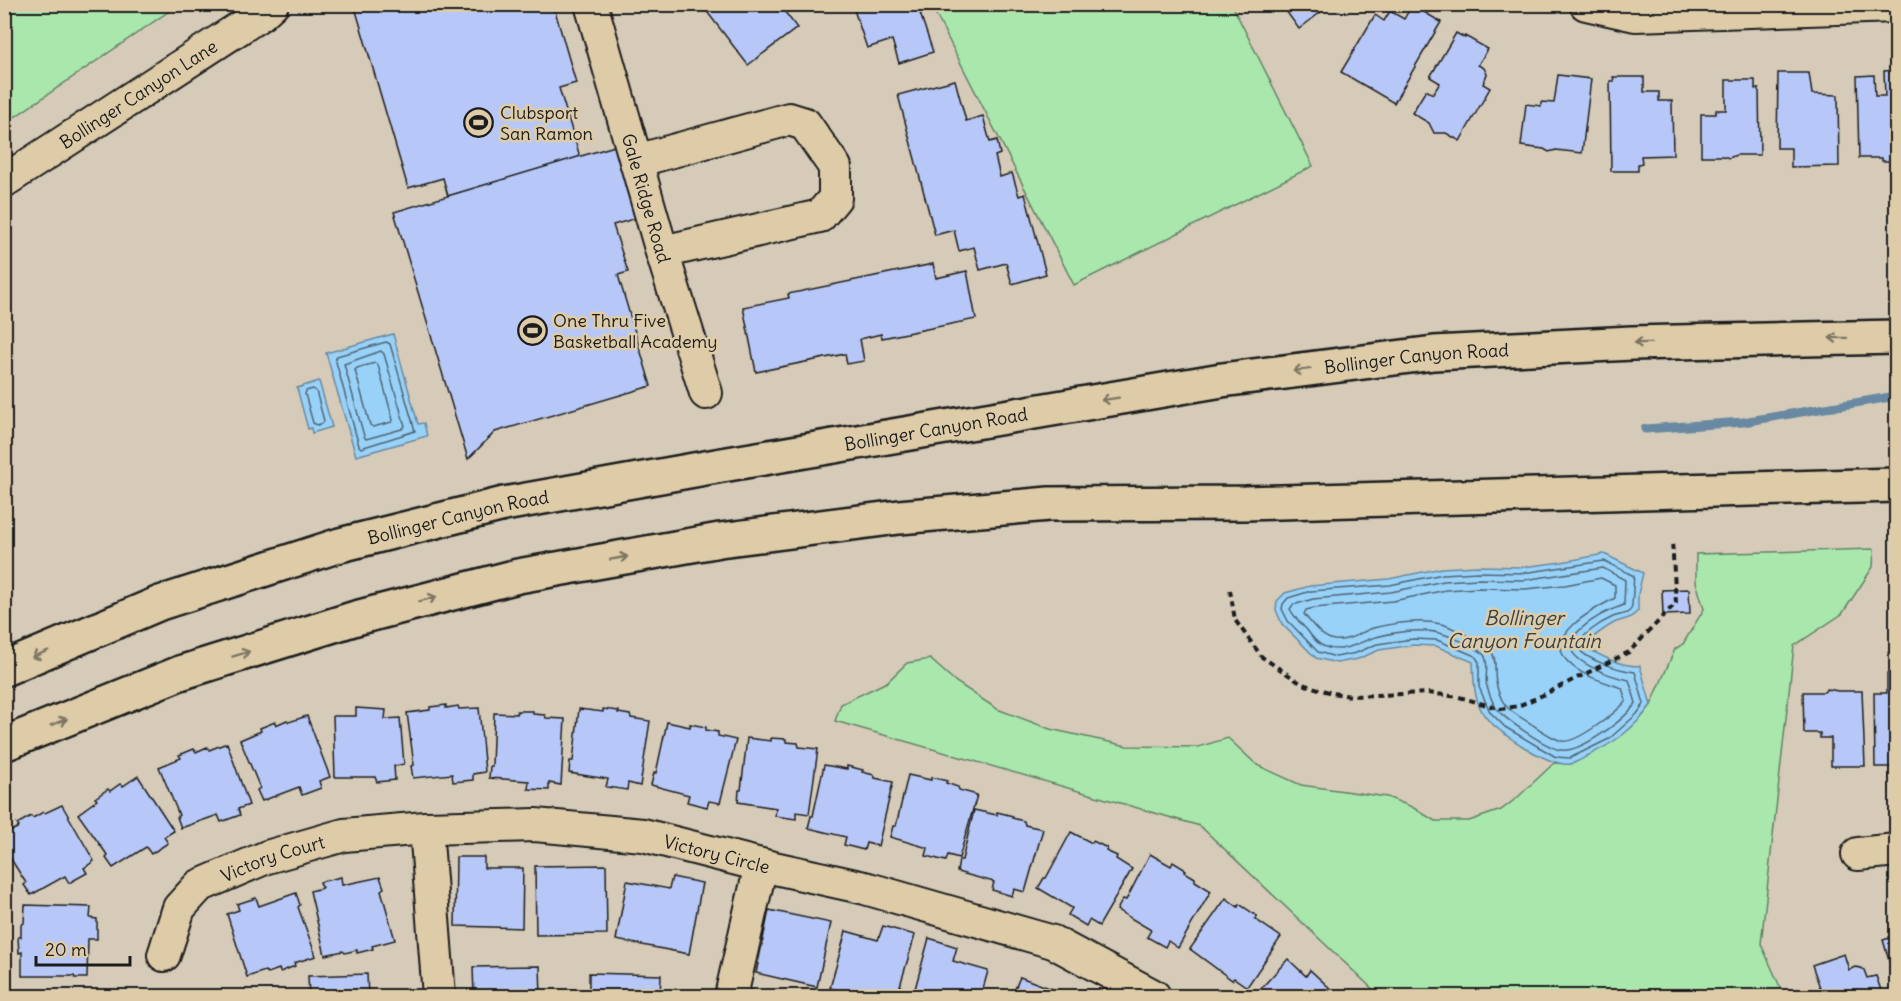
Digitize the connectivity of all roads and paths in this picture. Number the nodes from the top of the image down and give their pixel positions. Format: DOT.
graph roads {
  1 [pos="272,4"];
  2 [pos="591,4"];
  3 [pos="1586,4"];
  4 [pos="1896,6"];
  5 [pos="636,161"];
  6 [pos="4,180"];
  7 [pos="662,252"];
  8 [pos="1896,337"];
  9 [pos="706,393"];
  10 [pos="1896,485"];
  11 [pos="1672,541"];
  12 [pos="1230,590"];
  13 [pos="4,669"];
  14 [pos="4,744"];
  15 [pos="426,828"];
  16 [pos="1896,850"];
  17 [pos="1858,854"];
  18 [pos="760,865"];
  19 [pos="164,955"];
  20 [pos="439,996"];
  21 [pos="732,996"];
  22 [pos="1154,996"];
  1 -- 6 [label="street, Bollinger Canyon Lane"];
  2 -- 5 [label="street, Gale Ridge Road"];
  3 -- 4 [label="street"];
  5 -- 7 [label="street, Gale Ridge Road"];
  5 -- 7 [label="street"];
  7 -- 9 [label="street, Gale Ridge Road"];
  8 -- 13 [label="main road, Bollinger Canyon Road, one-way"];
  14 -- 10 [label="main road, one-way"];
  11 -- 12 [label="path"];
  15 -- 18 [label="street, Victory Circle"];
  15 -- 19 [label="street, Victory Court"];
  15 -- 20 [label="street"];
  16 -- 17 [label="street"];
  18 -- 21 [label="street"];
  18 -- 22 [label="street, Victory Circle"];
}
